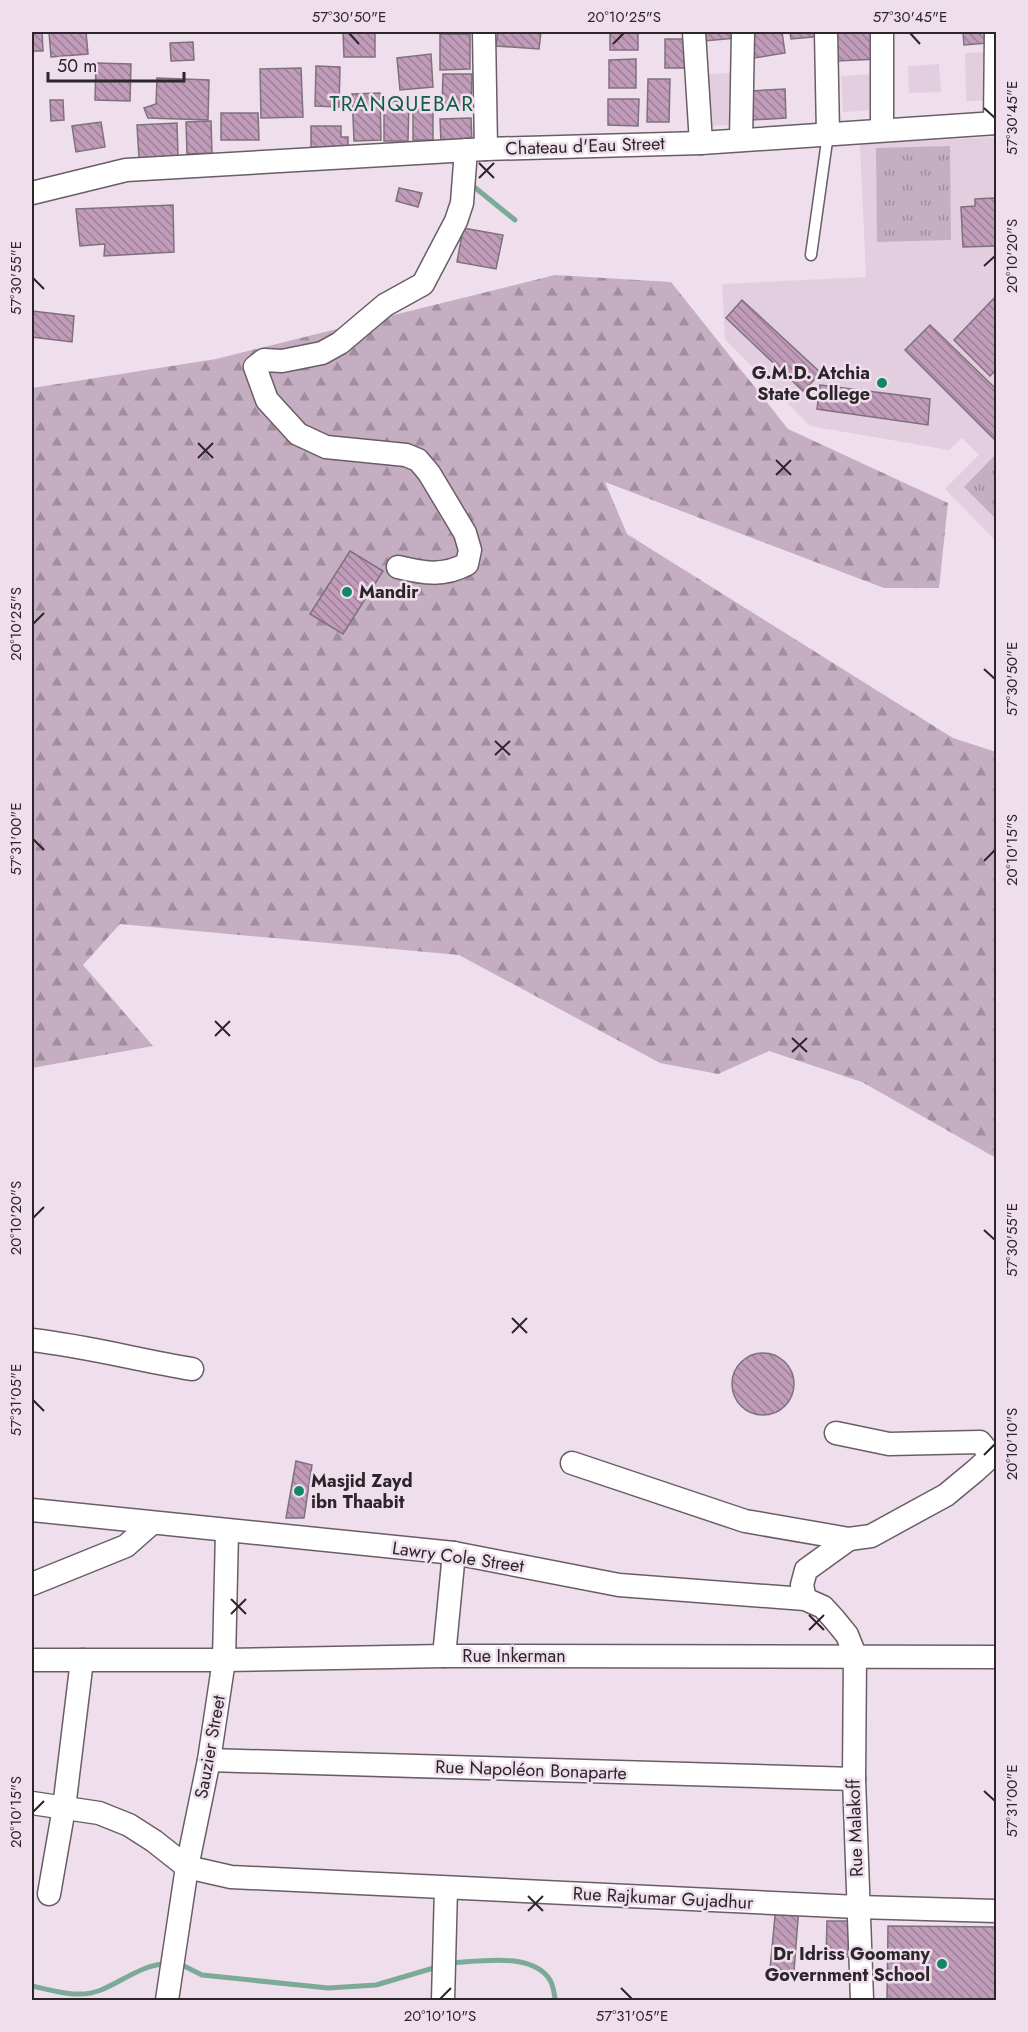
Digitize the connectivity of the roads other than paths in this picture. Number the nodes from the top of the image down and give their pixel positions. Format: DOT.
graph roads {
  1 [pos="484,32"];
  2 [pos="694,32"];
  3 [pos="743,32"];
  4 [pos="826,32"];
  5 [pos="882,32"];
  6 [pos="996,32"];
  7 [pos="996,123"];
  8 [pos="882,130"];
  9 [pos="828,134"];
  10 [pos="741,140"];
  11 [pos="701,143"];
  12 [pos="476,149"];
  13 [pos="32,193"];
  14 [pos="811,255"];
  15 [pos="398,567"];
  16 [pos="32,1340"];
  17 [pos="192,1369"];
  18 [pos="836,1433"];
  19 [pos="572,1463"];
  20 [pos="32,1510"];
  21 [pos="152,1523"];
  22 [pos="228,1531"];
  23 [pos="849,1539"];
  24 [pos="454,1553"];
  25 [pos="32,1584"];
  26 [pos="805,1599"];
  27 [pos="855,1655"];
  28 [pos="444,1656"];
  29 [pos="996,1657"];
  30 [pos="32,1660"];
  31 [pos="82,1660"];
  32 [pos="224,1660"];
  33 [pos="209,1760"];
  34 [pos="854,1779"];
  35 [pos="32,1803"];
  36 [pos="64,1808"];
  37 [pos="187,1867"];
  38 [pos="446,1888"];
  39 [pos="49,1894"];
  40 [pos="858,1907"];
  41 [pos="996,1911"];
  42 [pos="167,2001"];
  43 [pos="443,2001"];
  44 [pos="862,2001"];
  1 -- 12 [label="street"];
  2 -- 11 [label="street"];
  3 -- 10 [label="street"];
  4 -- 9 [label="street"];
  5 -- 8 [label="street"];
  6 -- 7 [label="street"];
  7 -- 8 [label="street, Chateau d'Eau Street"];
  8 -- 9 [label="street, Chateau d'Eau Street"];
  9 -- 10 [label="street, Chateau d'Eau Street"];
  9 -- 14 [label="lane"];
  10 -- 11 [label="street, Chateau d'Eau Street"];
  11 -- 12 [label="street, Chateau d'Eau Street"];
  12 -- 13 [label="street, Chateau d'Eau Street"];
  12 -- 15 [label="street"];
  16 -- 17 [label="street"];
  18 -- 23 [label="street"];
  19 -- 23 [label="street"];
  20 -- 21 [label="street, Lawry Cole Street"];
  21 -- 22 [label="street, Lawry Cole Street"];
  21 -- 25 [label="street"];
  22 -- 24 [label="street, Lawry Cole Street"];
  22 -- 32 [label="street, Sauzier Street"];
  23 -- 26 [label="street"];
  24 -- 26 [label="street, Lawry Cole Street"];
  24 -- 28 [label="street"];
  26 -- 27 [label="street, Lawry Cole Street"];
  27 -- 28 [label="street, Rue Inkerman"];
  27 -- 29 [label="street, Rue Inkerman"];
  27 -- 34 [label="street, Rue Malakoff"];
  28 -- 32 [label="street, Rue Inkerman"];
  30 -- 31 [label="street, Rue Inkerman"];
  31 -- 32 [label="street, Rue Inkerman"];
  31 -- 36 [label="street"];
  32 -- 33 [label="street, Sauzier Street"];
  33 -- 34 [label="street, Rue Napoléon Bonaparte"];
  33 -- 37 [label="street, Sauzier Street"];
  34 -- 40 [label="street, Rue Malakoff"];
  35 -- 36 [label="street"];
  36 -- 37 [label="street"];
  36 -- 39 [label="street"];
  37 -- 38 [label="street, Rue Rajkumar Gujadhur"];
  37 -- 42 [label="street, Sauzier Street"];
  38 -- 40 [label="street, Rue Rajkumar Gujadhur"];
  38 -- 43 [label="street"];
  40 -- 41 [label="street, Rue Rajkumar Gujadhur"];
  40 -- 44 [label="street, Rue Malakoff"];
}
